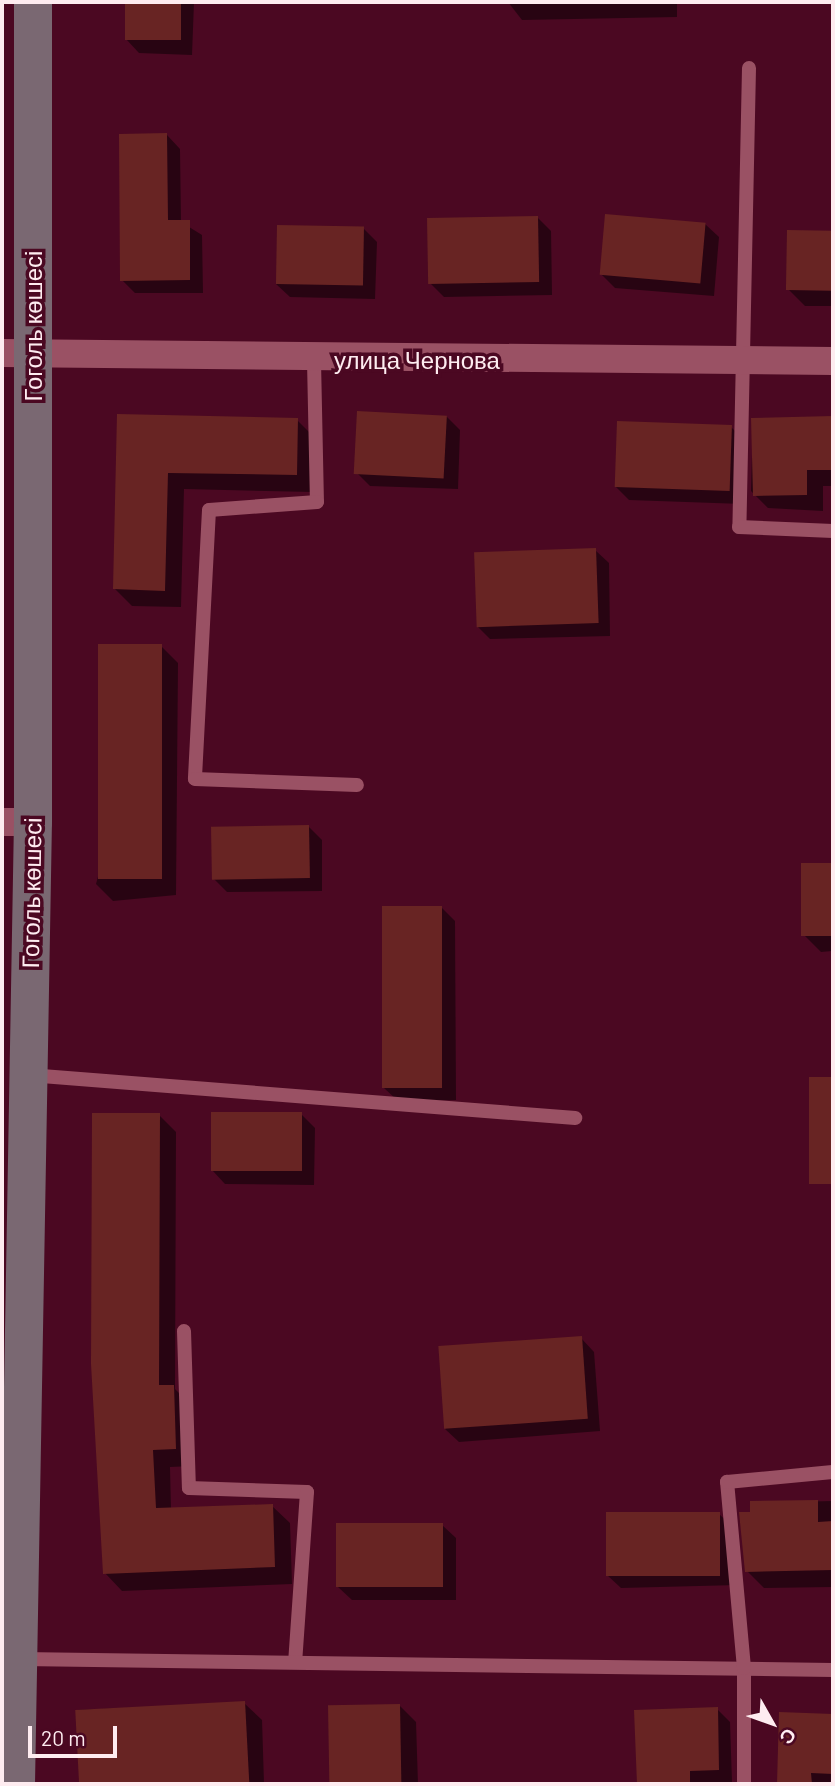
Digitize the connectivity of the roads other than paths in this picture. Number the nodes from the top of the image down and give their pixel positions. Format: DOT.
graph roads {
  1 [pos="33,2"];
  2 [pos="749,68"];
  3 [pos="18,354"];
  4 [pos="746,357"];
  5 [pos="314,361"];
  6 [pos="833,361"];
  7 [pos="833,531"];
  8 [pos="357,785"];
  9 [pos="17,822"];
  10 [pos="28,1075"];
  11 [pos="575,1118"];
  12 [pos="13,1150"];
  13 [pos="184,1331"];
  14 [pos="833,1472"];
  15 [pos="9,1659"];
  16 [pos="295,1662"];
  17 [pos="744,1668"];
  18 [pos="833,1670"];
  19 [pos="16,1784"];
  20 [pos="744,1784"];
  1 -- 3 [label="main road, Гоголь көшесі"];
  2 -- 4 [label="lane"];
  3 -- 5 [label="street, улица Чернова"];
  3 -- 9 [label="main road, Гоголь көшесі"];
  4 -- 5 [label="street, улица Чернова"];
  4 -- 6 [label="street, улица Чернова"];
  4 -- 7 [label="lane"];
  5 -- 8 [label="lane"];
  9 -- 10 [label="main road, Гоголь көшесі"];
  10 -- 11 [label="lane"];
  10 -- 12 [label="main road, Гоголь көшесі"];
  12 -- 15 [label="main road, Гоголь көшесі"];
  13 -- 16 [label="lane"];
  14 -- 17 [label="lane"];
  15 -- 16 [label="lane"];
  15 -- 19 [label="main road, Гоголь көшесі"];
  16 -- 17 [label="lane"];
  17 -- 18 [label="lane"];
  17 -- 20 [label="lane"];
}
